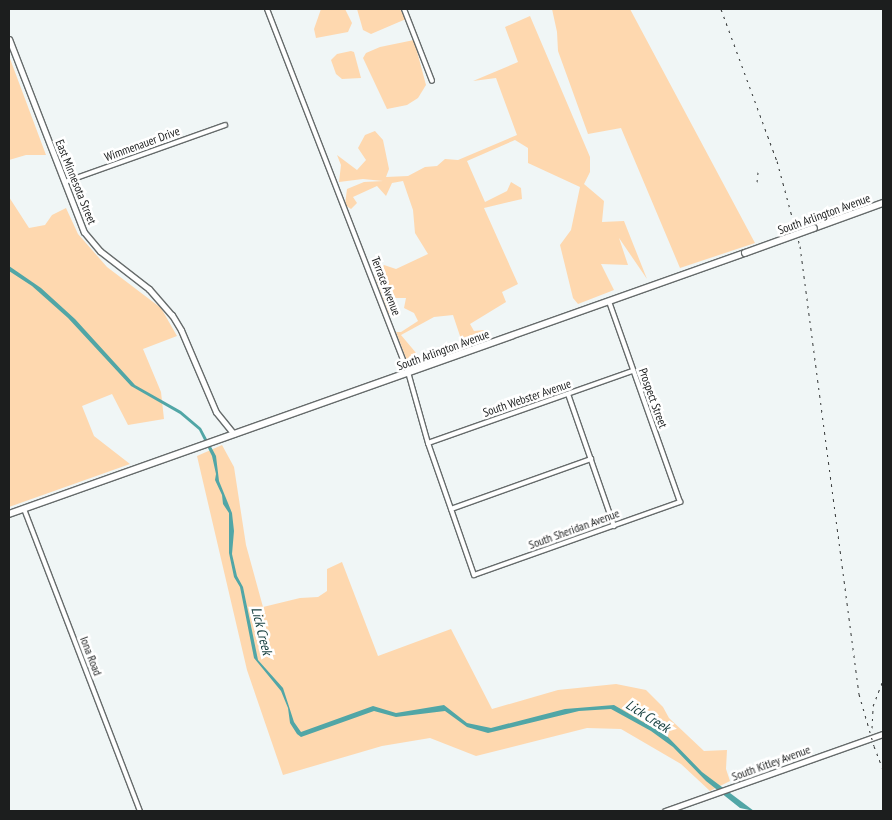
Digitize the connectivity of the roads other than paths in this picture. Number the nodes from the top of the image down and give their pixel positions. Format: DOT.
graph roads {
  1 [pos="267,9"];
  2 [pos="404,9"];
  3 [pos="9,39"];
  4 [pos="432,81"];
  5 [pos="225,125"];
  6 [pos="65,182"];
  7 [pos="883,203"];
  8 [pos="609,301"];
  9 [pos="633,371"];
  10 [pos="408,372"];
  11 [pos="568,394"];
  12 [pos="234,434"];
  13 [pos="428,443"];
  14 [pos="591,459"];
  15 [pos="680,502"];
  16 [pos="24,509"];
  17 [pos="451,509"];
  18 [pos="9,514"];
  19 [pos="614,526"];
  20 [pos="474,575"];
  21 [pos="883,734"];
  22 [pos="140,811"];
  23 [pos="666,811"];
  1 -- 10 [label="street, Terrace Avenue"];
  2 -- 4 [label="street"];
  3 -- 6 [label="street, East Minnesota Street"];
  5 -- 6 [label="street, Wimmenauer Drive"];
  6 -- 12 [label="street, East Minnesota Street"];
  7 -- 8 [label="main road, South Arlington Avenue, bridge"];
  8 -- 9 [label="street, Prospect Street"];
  8 -- 10 [label="main road, South Arlington Avenue"];
  9 -- 11 [label="street, South Webster Avenue"];
  9 -- 15 [label="street, Prospect Street"];
  10 -- 12 [label="main road, South Arlington Avenue"];
  10 -- 13 [label="street, Terrace Avenue"];
  11 -- 13 [label="street, South Webster Avenue"];
  11 -- 14 [label="street"];
  12 -- 16 [label="main road, South Arlington Avenue"];
  13 -- 17 [label="street, Terrace Avenue"];
  14 -- 17 [label="street"];
  14 -- 19 [label="street"];
  15 -- 19 [label="street, South Sheridan Avenue"];
  16 -- 18 [label="main road, South Arlington Avenue"];
  16 -- 22 [label="street, Iona Road"];
  17 -- 20 [label="street, Terrace Avenue"];
  19 -- 20 [label="street, South Sheridan Avenue"];
  21 -- 23 [label="street, South Kitley Avenue"];
}
